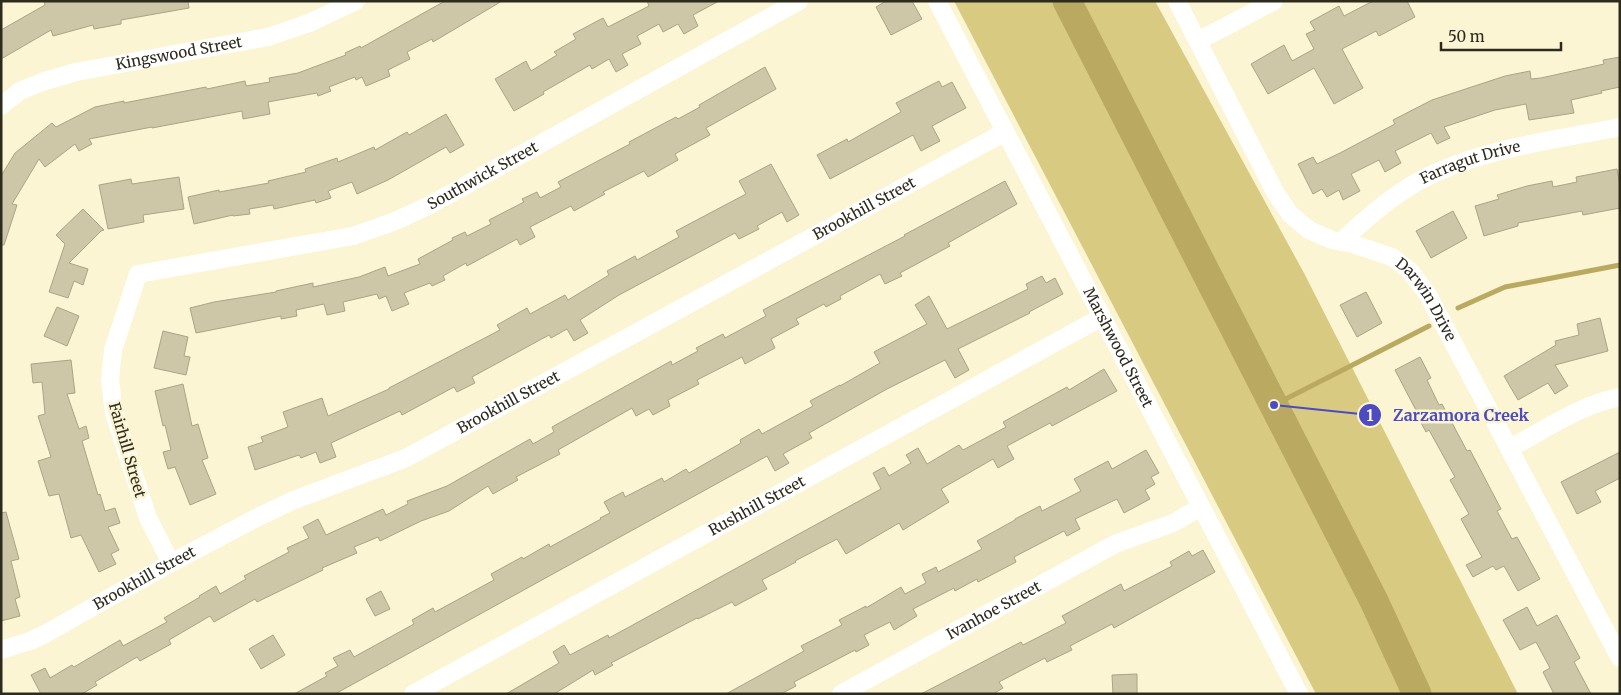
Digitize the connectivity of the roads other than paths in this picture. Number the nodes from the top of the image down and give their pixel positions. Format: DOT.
graph roads {
  1 [pos="356,1"];
  2 [pos="799,1"];
  3 [pos="938,1"];
  4 [pos="1177,1"];
  5 [pos="1274,1"];
  6 [pos="1198,41"];
  7 [pos="1,106"];
  8 [pos="1620,128"];
  9 [pos="1005,132"];
  10 [pos="1342,242"];
  11 [pos="138,274"];
  12 [pos="1102,317"];
  13 [pos="1620,397"];
  14 [pos="1510,448"];
  15 [pos="1202,507"];
  16 [pos="172,563"];
  17 [pos="1,650"];
  18 [pos="1620,658"];
  19 [pos="413,694"];
  20 [pos="841,694"];
  21 [pos="1299,694"];
  1 -- 7 [label="street, Kingswood Street"];
  2 -- 11 [label="street, Southwick Street"];
  3 -- 9 [label="street, Marshwood Street"];
  4 -- 6 [label="street, Darwin Drive"];
  5 -- 6 [label="street"];
  6 -- 10 [label="street, Darwin Drive"];
  8 -- 10 [label="street, Farragut Drive"];
  9 -- 12 [label="street, Marshwood Street"];
  9 -- 16 [label="street, Brookhill Street"];
  10 -- 14 [label="street, Darwin Drive"];
  11 -- 16 [label="street, Fairhill Street"];
  12 -- 15 [label="street, Marshwood Street"];
  12 -- 19 [label="street, Rushhill Street"];
  13 -- 14 [label="street"];
  14 -- 18 [label="street, Darwin Drive"];
  15 -- 20 [label="street, Ivanhoe Street"];
  15 -- 21 [label="street, Marshwood Street"];
  16 -- 17 [label="street, Brookhill Street"];
}
